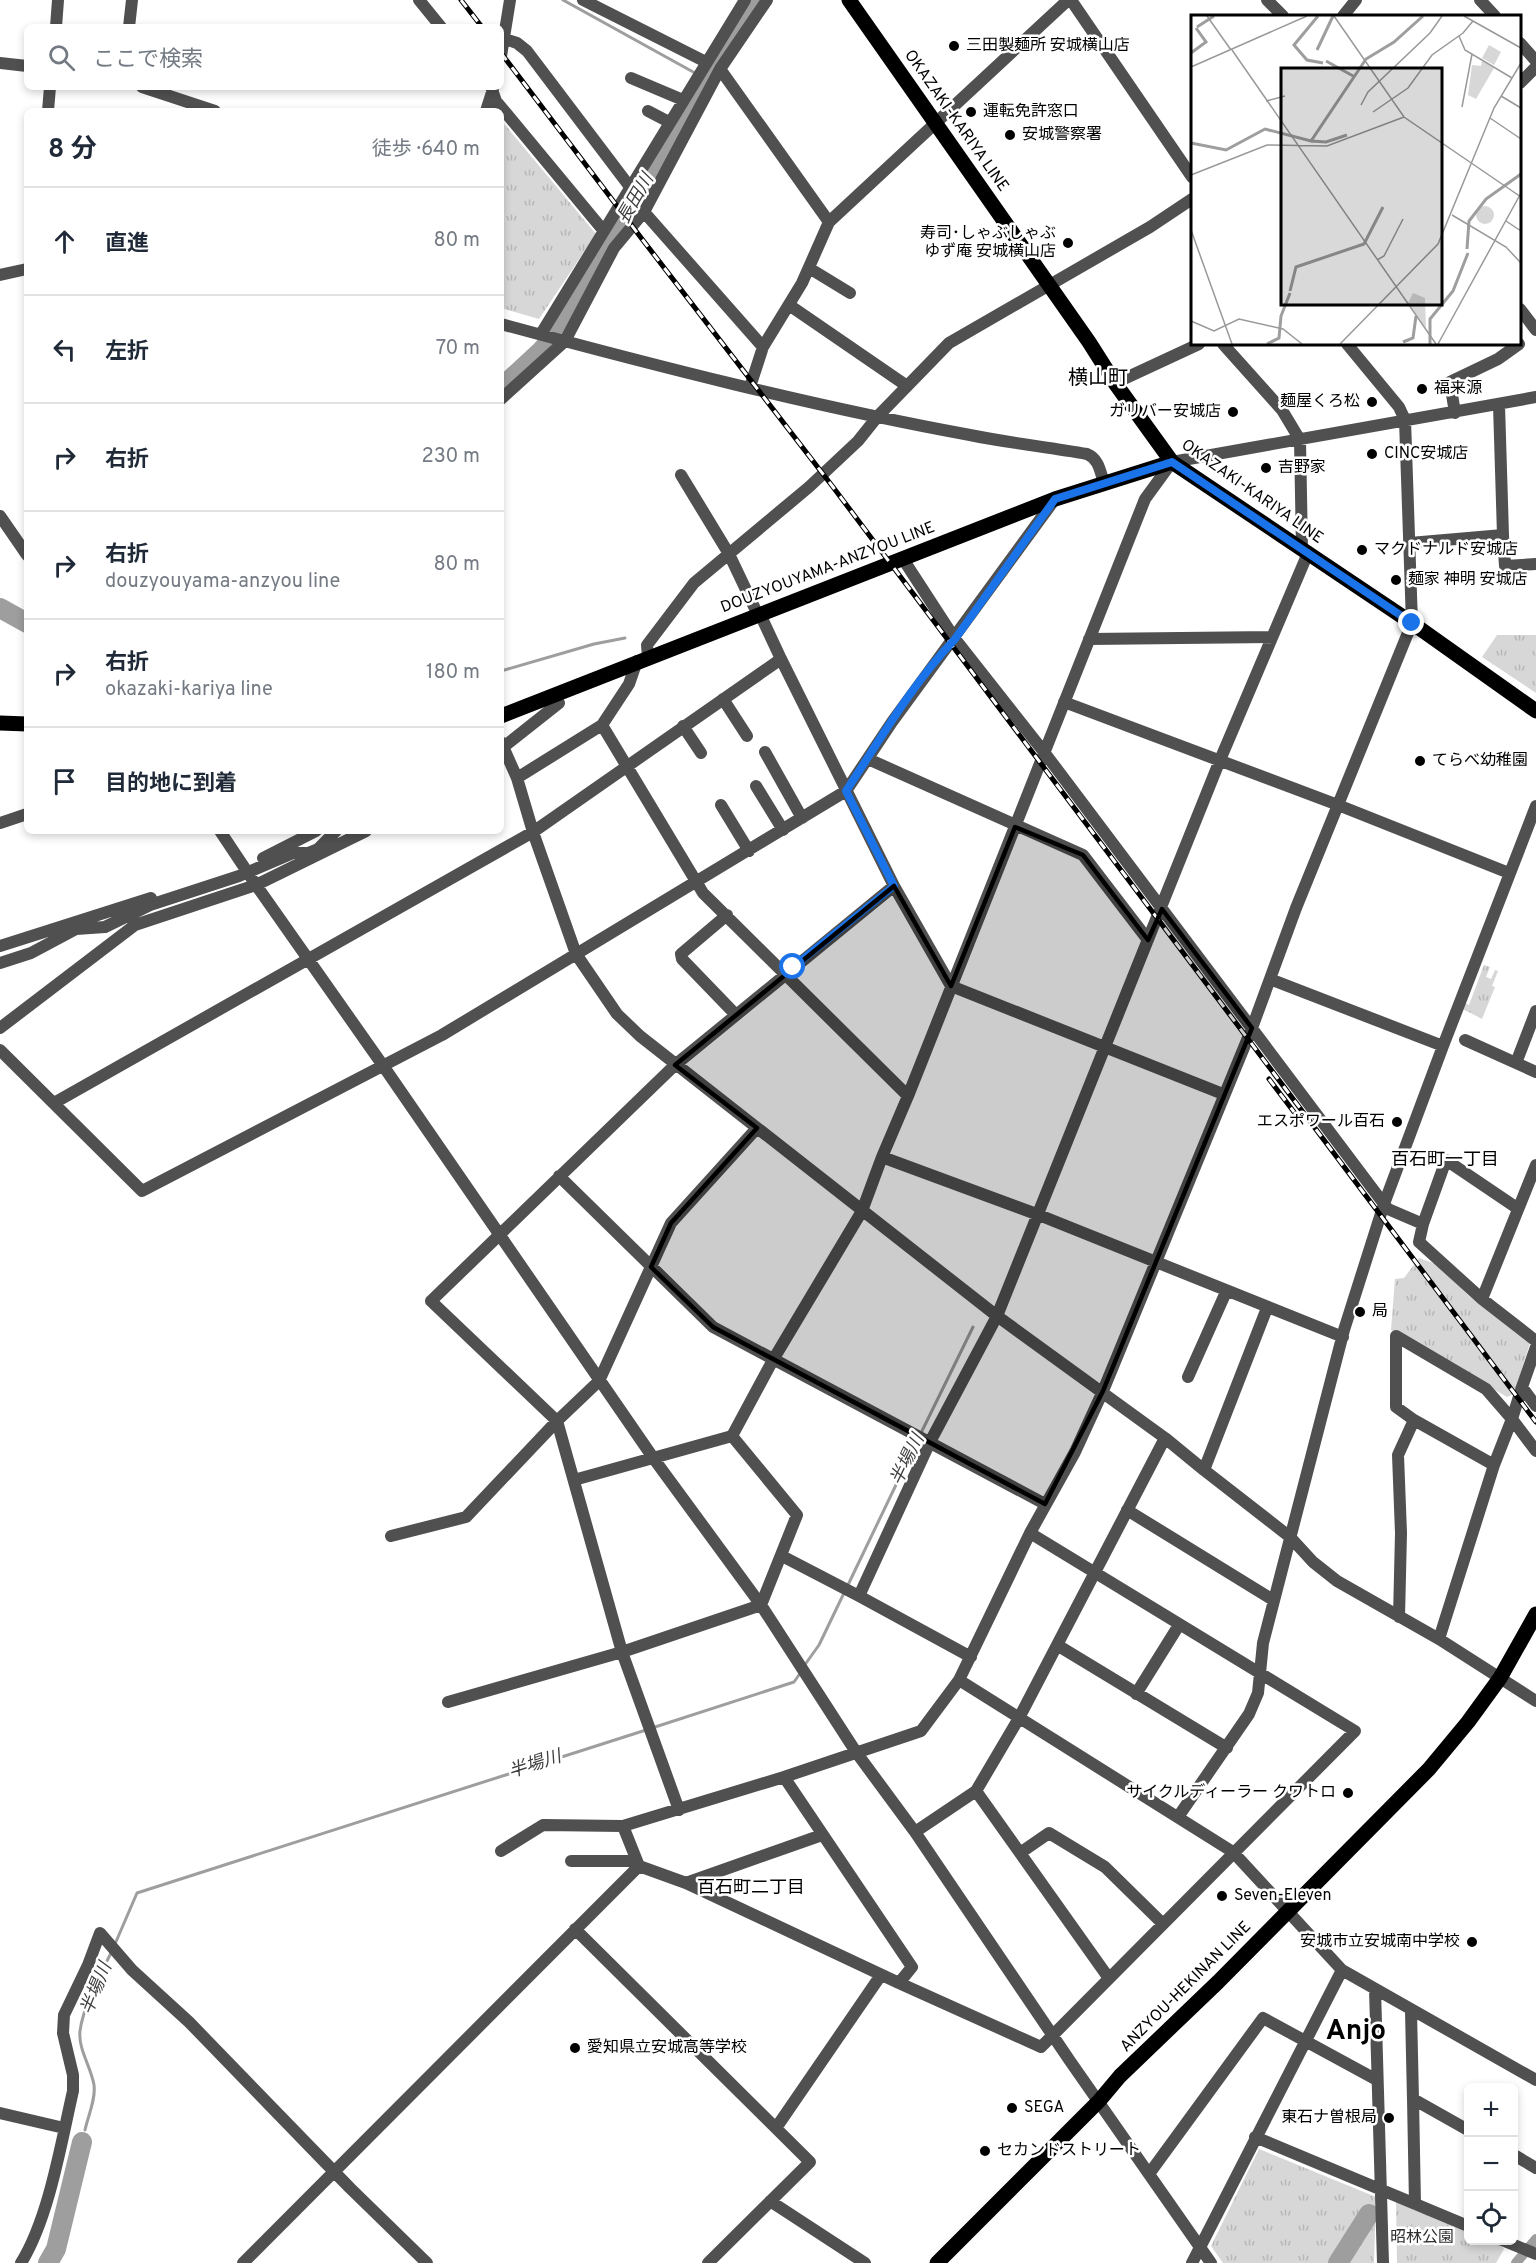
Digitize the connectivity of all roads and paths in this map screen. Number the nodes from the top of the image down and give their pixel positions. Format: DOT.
graph roads {
  1 [pos="58,0"];
  2 [pos="132,0"];
  3 [pos="419,0"];
  4 [pos="510,0"];
  5 [pos="583,0"];
  6 [pos="745,0"];
  7 [pos="766,0"];
  8 [pos="849,0"];
  9 [pos="1069,0"];
  10 [pos="1267,0"];
  11 [pos="1356,0"];
  12 [pos="1480,0"];
  13 [pos="1282,15"];
  14 [pos="1344,15"];
  15 [pos="1494,15"];
  16 [pos="56,24"];
  17 [pos="129,24"];
  18 [pos="439,24"];
  19 [pos="505,39"];
  20 [pos="504,43"];
  21 [pos="1521,44"];
  22 [pos="1536,61"];
  23 [pos="706,62"];
  24 [pos="0,63"];
  25 [pos="24,66"];
  26 [pos="1536,67"];
  27 [pos="720,69"];
  28 [pos="631,78"];
  29 [pos="1521,82"];
  30 [pos="50,90"];
  31 [pos="151,90"];
  32 [pos="491,90"];
  33 [pos="493,90"];
  34 [pos="683,100"];
  35 [pos="48,108"];
  36 [pos="206,108"];
  37 [pos="487,108"];
  38 [pos="502,108"];
  39 [pos="504,111"];
  40 [pos="648,111"];
  41 [pos="669,122"];
  42 [pos="935,123"];
  43 [pos="1191,176"];
  44 [pos="630,187"];
  45 [pos="1191,200"];
  46 [pos="644,212"];
  47 [pos="829,222"];
  48 [pos="603,230"];
  49 [pos="809,268"];
  50 [pos="24,270"];
  51 [pos="0,275"];
  52 [pos="1048,286"];
  53 [pos="850,293"];
  54 [pos="789,305"];
  55 [pos="1521,310"];
  56 [pos="504,325"];
  57 [pos="1536,330"];
  58 [pos="543,335"];
  59 [pos="562,340"];
  60 [pos="1521,341"];
  61 [pos="1197,345"];
  62 [pos="1224,345"];
  63 [pos="1348,345"];
  64 [pos="1516,345"];
  65 [pos="763,347"];
  66 [pos="1115,383"];
  67 [pos="907,386"];
  68 [pos="750,387"];
  69 [pos="504,396"];
  70 [pos="1536,398"];
  71 [pos="1499,405"];
  72 [pos="1455,413"];
  73 [pos="878,416"];
  74 [pos="1405,420"];
  75 [pos="1300,440"];
  76 [pos="1172,462"];
  77 [pos="681,475"];
  78 [pos="1104,483"];
  79 [pos="1055,499"];
  80 [pos="0,516"];
  81 [pos="1503,535"];
  82 [pos="1410,543"];
  83 [pos="24,551"];
  84 [pos="1305,551"];
  85 [pos="729,554"];
  86 [pos="903,559"];
  87 [pos="1536,564"];
  88 [pos="759,614"];
  89 [pos="1412,623"];
  90 [pos="1272,637"];
  91 [pos="955,639"];
  92 [pos="1089,639"];
  93 [pos="642,659"];
  94 [pos="781,659"];
  95 [pos="723,699"];
  96 [pos="1064,702"];
  97 [pos="559,703"];
  98 [pos="1536,711"];
  99 [pos="504,715"];
  100 [pos="0,723"];
  101 [pos="24,724"];
  102 [pos="602,725"];
  103 [pos="683,726"];
  104 [pos="747,736"];
  105 [pos="504,749"];
  106 [pos="504,752"];
  107 [pos="765,752"];
  108 [pos="1044,752"];
  109 [pos="701,753"];
  110 [pos="867,759"];
  111 [pos="1220,760"];
  112 [pos="627,765"];
  113 [pos="517,778"];
  114 [pos="756,786"];
  115 [pos="846,791"];
  116 [pos="721,805"];
  117 [pos="1338,805"];
  118 [pos="1536,806"];
  119 [pos="24,815"];
  120 [pos="802,818"];
  121 [pos="0,823"];
  122 [pos="1015,826"];
  123 [pos="783,830"];
  124 [pos="533,832"];
  125 [pos="222,834"];
  126 [pos="311,834"];
  127 [pos="333,834"];
  128 [pos="360,834"];
  129 [pos="749,851"];
  130 [pos="246,870"];
  131 [pos="1509,873"];
  132 [pos="696,882"];
  133 [pos="256,885"];
  134 [pos="894,886"];
  135 [pos="1162,909"];
  136 [pos="727,915"];
  137 [pos="1148,940"];
  138 [pos="0,946"];
  139 [pos="576,954"];
  140 [pos="307,958"];
  141 [pos="0,963"];
  142 [pos="786,975"];
  143 [pos="1270,979"];
  144 [pos="951,986"];
  145 [pos="1536,1011"];
  146 [pos="736,1015"];
  147 [pos="0,1028"];
  148 [pos="1252,1028"];
  149 [pos="1466,1040"];
  150 [pos="1443,1046"];
  151 [pos="1106,1047"];
  152 [pos="0,1050"];
  153 [pos="1516,1063"];
  154 [pos="675,1065"];
  155 [pos="384,1067"];
  156 [pos="1536,1072"];
  157 [pos="1223,1094"];
  158 [pos="908,1096"];
  159 [pos="54,1103"];
  160 [pos="757,1128"];
  161 [pos="882,1157"];
  162 [pos="1536,1165"];
  163 [pos="559,1176"];
  164 [pos="1384,1204"];
  165 [pos="1517,1208"];
  166 [pos="862,1211"];
  167 [pos="1039,1215"];
  168 [pos="1423,1224"];
  169 [pos="499,1237"];
  170 [pos="1156,1263"];
  171 [pos="651,1267"];
  172 [pos="1226,1292"];
  173 [pos="1482,1299"];
  174 [pos="1267,1308"];
  175 [pos="997,1316"];
  176 [pos="1343,1337"];
  177 [pos="1536,1341"];
  178 [pos="1536,1347"];
  179 [pos="773,1360"];
  180 [pos="1188,1377"];
  181 [pos="599,1381"];
  182 [pos="1522,1387"];
  183 [pos="1103,1391"];
  184 [pos="1536,1406"];
  185 [pos="1512,1419"];
  186 [pos="1414,1420"];
  187 [pos="557,1421"];
  188 [pos="732,1436"];
  189 [pos="1165,1438"];
  190 [pos="930,1442"];
  191 [pos="1536,1450"];
  192 [pos="654,1460"];
  193 [pos="1494,1465"];
  194 [pos="1204,1470"];
  195 [pos="574,1480"];
  196 [pos="1045,1504"];
  197 [pos="1127,1510"];
  198 [pos="1030,1533"];
  199 [pos="391,1536"];
  200 [pos="1290,1536"];
  201 [pos="782,1556"];
  202 [pos="1094,1572"];
  203 [pos="859,1596"];
  204 [pos="1273,1600"];
  205 [pos="761,1605"];
  206 [pos="1536,1614"];
  207 [pos="1399,1617"];
  208 [pos="1179,1625"];
  209 [pos="1439,1640"];
  210 [pos="1057,1645"];
  211 [pos="622,1652"];
  212 [pos="970,1658"];
  213 [pos="1259,1673"];
  214 [pos="1500,1678"];
  215 [pos="959,1680"];
  216 [pos="1136,1694"];
  217 [pos="1536,1701"];
  218 [pos="448,1702"];
  219 [pos="1019,1718"];
  220 [pos="1227,1748"];
  221 [pos="856,1752"];
  222 [pos="784,1777"];
  223 [pos="976,1791"];
  224 [pos="679,1810"];
  225 [pos="1178,1817"];
  226 [pos="623,1826"];
  227 [pos="915,1832"];
  228 [pos="822,1835"];
  229 [pos="501,1851"];
  230 [pos="1233,1852"];
  231 [pos="1020,1853"];
  232 [pos="571,1861"];
  233 [pos="638,1863"];
  234 [pos="686,1883"];
  235 [pos="1287,1912"];
  236 [pos="1162,1923"];
  237 [pos="575,1929"];
  238 [pos="1342,1970"];
  239 [pos="881,1975"];
  240 [pos="1108,1977"];
  241 [pos="899,1983"];
  242 [pos="1375,1989"];
  243 [pos="1411,2011"];
  244 [pos="1054,2035"];
  245 [pos="1304,2041"];
  246 [pos="1377,2080"];
  247 [pos="1536,2080"];
  248 [pos="1413,2099"];
  249 [pos="1099,2102"];
  250 [pos="0,2113"];
  251 [pos="64,2128"];
  252 [pos="776,2128"];
  253 [pos="1464,2128"];
  254 [pos="1255,2137"];
  255 [pos="1518,2158"];
  256 [pos="1536,2168"];
  257 [pos="334,2172"];
  258 [pos="1149,2174"];
  259 [pos="1381,2190"];
  260 [pos="770,2201"];
  261 [pos="1415,2204"];
  262 [pos="1464,2224"];
  263 [pos="1512,2245"];
  264 [pos="1200,2247"];
  265 [pos="1534,2254"];
  266 [pos="21,2263"];
  267 [pos="243,2263"];
  268 [pos="427,2263"];
  269 [pos="708,2263"];
  270 [pos="865,2263"];
  271 [pos="937,2263"];
  272 [pos="1192,2263"];
  273 [pos="1211,2263"];
  274 [pos="1383,2263"];
  1 -- 16 [label="street"];
  2 -- 17 [label="street"];
  3 -- 18 [label="street"];
  4 -- 19 [label="street"];
  5 -- 23 [label="street"];
  6 -- 23 [label="street"];
  7 -- 27 [label="street"];
  8 -- 42 [label="main road, OKAZAKI-KARIYA LINE"];
  9 -- 42 [label="street"];
  9 -- 43 [label="street"];
  10 -- 13 [label="street"];
  11 -- 14 [label="street"];
  12 -- 15 [label="street"];
  19 -- 20 [label="street"];
  19 -- 44 [label="street"];
  21 -- 22 [label="street"];
  23 -- 34 [label="street"];
  24 -- 25 [label="street"];
  26 -- 29 [label="street"];
  27 -- 46 [label="street"];
  27 -- 47 [label="street"];
  28 -- 34 [label="street"];
  30 -- 35 [label="street"];
  31 -- 36 [label="street"];
  32 -- 37 [label="street"];
  33 -- 38 [label="street"];
  34 -- 41 [label="street"];
  39 -- 48 [label="street"];
  40 -- 41 [label="street"];
  41 -- 44 [label="street"];
  42 -- 47 [label="street"];
  42 -- 52 [label="main road, OKAZAKI-KARIYA LINE"];
  44 -- 48 [label="street"];
  45 -- 52 [label="street"];
  46 -- 59 [label="street"];
  46 -- 65 [label="street"];
  47 -- 49 [label="street"];
  48 -- 58 [label="street"];
  49 -- 53 [label="street"];
  49 -- 54 [label="street"];
  50 -- 51 [label="street"];
  52 -- 66 [label="main road, OKAZAKI-KARIYA LINE"];
  52 -- 67 [label="street"];
  54 -- 65 [label="street"];
  54 -- 67 [label="street"];
  55 -- 57 [label="street"];
  56 -- 58 [label="street"];
  57 -- 60 [label="street"];
  58 -- 59 [label="street"];
  59 -- 68 [label="street"];
  59 -- 69 [label="street"];
  61 -- 66 [label="street"];
  62 -- 75 [label="street"];
  63 -- 74 [label="street"];
  64 -- 72 [label="street"];
  65 -- 68 [label="street"];
  66 -- 76 [label="main road, OKAZAKI-KARIYA LINE"];
  67 -- 73 [label="street"];
  68 -- 73 [label="street"];
  70 -- 71 [label="street"];
  71 -- 72 [label="street"];
  71 -- 81 [label="street"];
  72 -- 74 [label="street"];
  73 -- 78 [label="street"];
  73 -- 85 [label="street"];
  74 -- 75 [label="street"];
  74 -- 82 [label="street"];
  75 -- 76 [label="street"];
  75 -- 84 [label="street"];
  76 -- 78 [label="main road, DOUZYOUYAMA-ANZYOU LINE"];
  76 -- 84 [label="main road, OKAZAKI-KARIYA LINE"];
  76 -- 92 [label="street"];
  77 -- 85 [label="street"];
  78 -- 79 [label="main road, DOUZYOUYAMA-ANZYOU LINE"];
  79 -- 86 [label="main road, DOUZYOUYAMA-ANZYOU LINE"];
  79 -- 91 [label="street"];
  80 -- 83 [label="street"];
  81 -- 82 [label="street"];
  81 -- 87 [label="street"];
  82 -- 89 [label="street"];
  84 -- 89 [label="main road, OKAZAKI-KARIYA LINE"];
  84 -- 90 [label="street"];
  85 -- 88 [label="street"];
  85 -- 93 [label="street"];
  86 -- 88 [label="main road, DOUZYOUYAMA-ANZYOU LINE"];
  86 -- 91 [label="street"];
  88 -- 93 [label="main road, DOUZYOUYAMA-ANZYOU LINE"];
  88 -- 94 [label="street"];
  89 -- 98 [label="main road, OKAZAKI-KARIYA LINE"];
  89 -- 117 [label="street"];
  90 -- 92 [label="street"];
  90 -- 111 [label="street"];
  91 -- 108 [label="street"];
  91 -- 110 [label="street"];
  92 -- 96 [label="street"];
  93 -- 99 [label="main road, DOUZYOUYAMA-ANZYOU LINE"];
  93 -- 102 [label="street"];
  94 -- 95 [label="street"];
  94 -- 115 [label="street"];
  95 -- 103 [label="street"];
  95 -- 104 [label="street"];
  96 -- 108 [label="street"];
  96 -- 111 [label="street"];
  97 -- 105 [label="street"];
  100 -- 101 [label="main road"];
  102 -- 112 [label="street"];
  102 -- 113 [label="street"];
  103 -- 109 [label="street"];
  103 -- 112 [label="street"];
  106 -- 113 [label="street"];
  107 -- 120 [label="street"];
  108 -- 122 [label="street"];
  108 -- 135 [label="street"];
  110 -- 115 [label="street"];
  110 -- 122 [label="street"];
  111 -- 117 [label="street"];
  111 -- 135 [label="street"];
  112 -- 124 [label="street"];
  112 -- 132 [label="street"];
  113 -- 124 [label="street"];
  114 -- 123 [label="street"];
  115 -- 120 [label="street"];
  115 -- 134 [label="street"];
  116 -- 129 [label="street"];
  117 -- 131 [label="street"];
  117 -- 143 [label="street"];
  118 -- 131 [label="street"];
  119 -- 121 [label="street"];
  120 -- 123 [label="street"];
  122 -- 137 [label="street"];
  122 -- 144 [label="street"];
  123 -- 129 [label="street"];
  124 -- 139 [label="street"];
  124 -- 140 [label="street"];
  125 -- 130 [label="street"];
  126 -- 130 [label="street"];
  127 -- 130 [label="street"];
  128 -- 133 [label="street"];
  129 -- 132 [label="street"];
  130 -- 133 [label="street"];
  130 -- 138 [label="street"];
  130 -- 141 [label="street"];
  131 -- 150 [label="street"];
  132 -- 136 [label="street"];
  132 -- 139 [label="street"];
  133 -- 140 [label="street"];
  133 -- 147 [label="street"];
  134 -- 142 [label="street"];
  134 -- 144 [label="street"];
  135 -- 137 [label="street"];
  135 -- 148 [label="street"];
  136 -- 142 [label="street"];
  136 -- 146 [label="street"];
  137 -- 151 [label="street"];
  139 -- 154 [label="street"];
  139 -- 155 [label="street"];
  140 -- 155 [label="street"];
  140 -- 159 [label="street"];
  142 -- 146 [label="street"];
  142 -- 158 [label="street"];
  143 -- 148 [label="street"];
  143 -- 150 [label="street"];
  144 -- 151 [label="street"];
  144 -- 158 [label="street"];
  145 -- 153 [label="street"];
  146 -- 154 [label="street"];
  148 -- 157 [label="street"];
  148 -- 164 [label="street"];
  149 -- 153 [label="street"];
  150 -- 164 [label="street"];
  151 -- 157 [label="street"];
  151 -- 167 [label="street"];
  152 -- 159 [label="street"];
  153 -- 156 [label="street"];
  154 -- 160 [label="street"];
  154 -- 163 [label="street"];
  155 -- 159 [label="street"];
  155 -- 169 [label="street"];
  157 -- 170 [label="street"];
  158 -- 161 [label="street"];
  160 -- 166 [label="street"];
  160 -- 171 [label="street"];
  161 -- 166 [label="street"];
  161 -- 167 [label="street"];
  162 -- 165 [label="street"];
  163 -- 169 [label="street"];
  163 -- 171 [label="street"];
  164 -- 168 [label="street"];
  164 -- 176 [label="street"];
  165 -- 168 [label="street"];
  165 -- 173 [label="street"];
  166 -- 175 [label="street"];
  166 -- 179 [label="street"];
  167 -- 170 [label="street"];
  167 -- 175 [label="street"];
  168 -- 173 [label="street"];
  169 -- 181 [label="street"];
  169 -- 187 [label="street"];
  170 -- 172 [label="street"];
  170 -- 183 [label="street"];
  171 -- 179 [label="street"];
  171 -- 181 [label="street"];
  172 -- 174 [label="street"];
  172 -- 180 [label="street"];
  173 -- 177 [label="street"];
  174 -- 176 [label="street"];
  174 -- 194 [label="street"];
  175 -- 183 [label="street"];
  175 -- 190 [label="street"];
  176 -- 200 [label="street"];
  178 -- 182 [label="street"];
  179 -- 188 [label="street"];
  179 -- 190 [label="street"];
  181 -- 187 [label="street"];
  181 -- 192 [label="street"];
  182 -- 184 [label="street"];
  182 -- 185 [label="street"];
  183 -- 189 [label="street"];
  183 -- 196 [label="street"];
  185 -- 186 [label="street"];
  185 -- 191 [label="street"];
  185 -- 193 [label="street"];
  186 -- 193 [label="street"];
  186 -- 207 [label="street"];
  187 -- 195 [label="street"];
  187 -- 199 [label="street"];
  188 -- 192 [label="street"];
  188 -- 201 [label="street"];
  189 -- 194 [label="street"];
  189 -- 197 [label="street"];
  190 -- 196 [label="street"];
  190 -- 203 [label="street"];
  192 -- 195 [label="street"];
  192 -- 205 [label="street"];
  193 -- 209 [label="street"];
  194 -- 200 [label="street"];
  195 -- 211 [label="street"];
  196 -- 198 [label="street"];
  197 -- 202 [label="street"];
  197 -- 204 [label="street"];
  198 -- 202 [label="street"];
  198 -- 212 [label="street"];
  200 -- 204 [label="street"];
  200 -- 207 [label="street"];
  201 -- 203 [label="street"];
  201 -- 205 [label="street"];
  202 -- 208 [label="street"];
  202 -- 210 [label="street"];
  203 -- 212 [label="street"];
  204 -- 213 [label="street"];
  205 -- 211 [label="street"];
  205 -- 221 [label="street"];
  206 -- 214 [label="main road, ANZYOU-HEKINAN LINE"];
  207 -- 209 [label="street"];
  208 -- 213 [label="street"];
  208 -- 216 [label="street"];
  209 -- 214 [label="street"];
  210 -- 216 [label="street"];
  210 -- 219 [label="street"];
  211 -- 218 [label="street"];
  211 -- 224 [label="street"];
  212 -- 215 [label="street"];
  213 -- 220 [label="street"];
  213 -- 230 [label="street"];
  214 -- 217 [label="street"];
  214 -- 235 [label="main road, ANZYOU-HEKINAN LINE"];
  215 -- 219 [label="street"];
  215 -- 221 [label="street"];
  216 -- 220 [label="street"];
  219 -- 223 [label="street"];
  219 -- 225 [label="street"];
  220 -- 225 [label="street"];
  221 -- 222 [label="street"];
  221 -- 227 [label="street"];
  222 -- 224 [label="street"];
  222 -- 228 [label="street"];
  223 -- 227 [label="street"];
  223 -- 231 [label="street"];
  224 -- 226 [label="street"];
  225 -- 230 [label="street"];
  226 -- 229 [label="street"];
  226 -- 233 [label="street"];
  227 -- 244 [label="street"];
  228 -- 234 [label="street"];
  228 -- 241 [label="street"];
  230 -- 235 [label="street"];
  230 -- 236 [label="street"];
  231 -- 236 [label="street"];
  231 -- 240 [label="street"];
  232 -- 233 [label="street"];
  233 -- 234 [label="street"];
  233 -- 237 [label="street"];
  234 -- 239 [label="street"];
  235 -- 238 [label="street"];
  235 -- 249 [label="main road, ANZYOU-HEKINAN LINE"];
  236 -- 240 [label="street"];
  237 -- 252 [label="street"];
  237 -- 257 [label="street"];
  238 -- 242 [label="street"];
  238 -- 245 [label="street"];
  239 -- 241 [label="street"];
  239 -- 252 [label="street"];
  240 -- 244 [label="street"];
  241 -- 244 [label="street"];
  242 -- 243 [label="street"];
  242 -- 246 [label="street"];
  243 -- 247 [label="street"];
  243 -- 248 [label="street"];
  244 -- 249 [label="street"];
  245 -- 246 [label="street"];
  245 -- 254 [label="street"];
  245 -- 258 [label="street"];
  246 -- 259 [label="street"];
  248 -- 253 [label="street"];
  248 -- 261 [label="street"];
  249 -- 258 [label="street"];
  249 -- 271 [label="main road, ANZYOU-HEKINAN LINE"];
  250 -- 251 [label="street"];
  251 -- 257 [label="street"];
  251 -- 266 [label="street"];
  252 -- 260 [label="street"];
  254 -- 259 [label="street"];
  254 -- 264 [label="street"];
  255 -- 256 [label="street"];
  257 -- 267 [label="street"];
  257 -- 268 [label="street"];
  258 -- 264 [label="street"];
  259 -- 261 [label="street"];
  259 -- 274 [label="street"];
  260 -- 269 [label="street"];
  260 -- 270 [label="street"];
  261 -- 262 [label="street"];
  263 -- 265 [label="street"];
  264 -- 272 [label="street"];
  264 -- 273 [label="street"];
}
